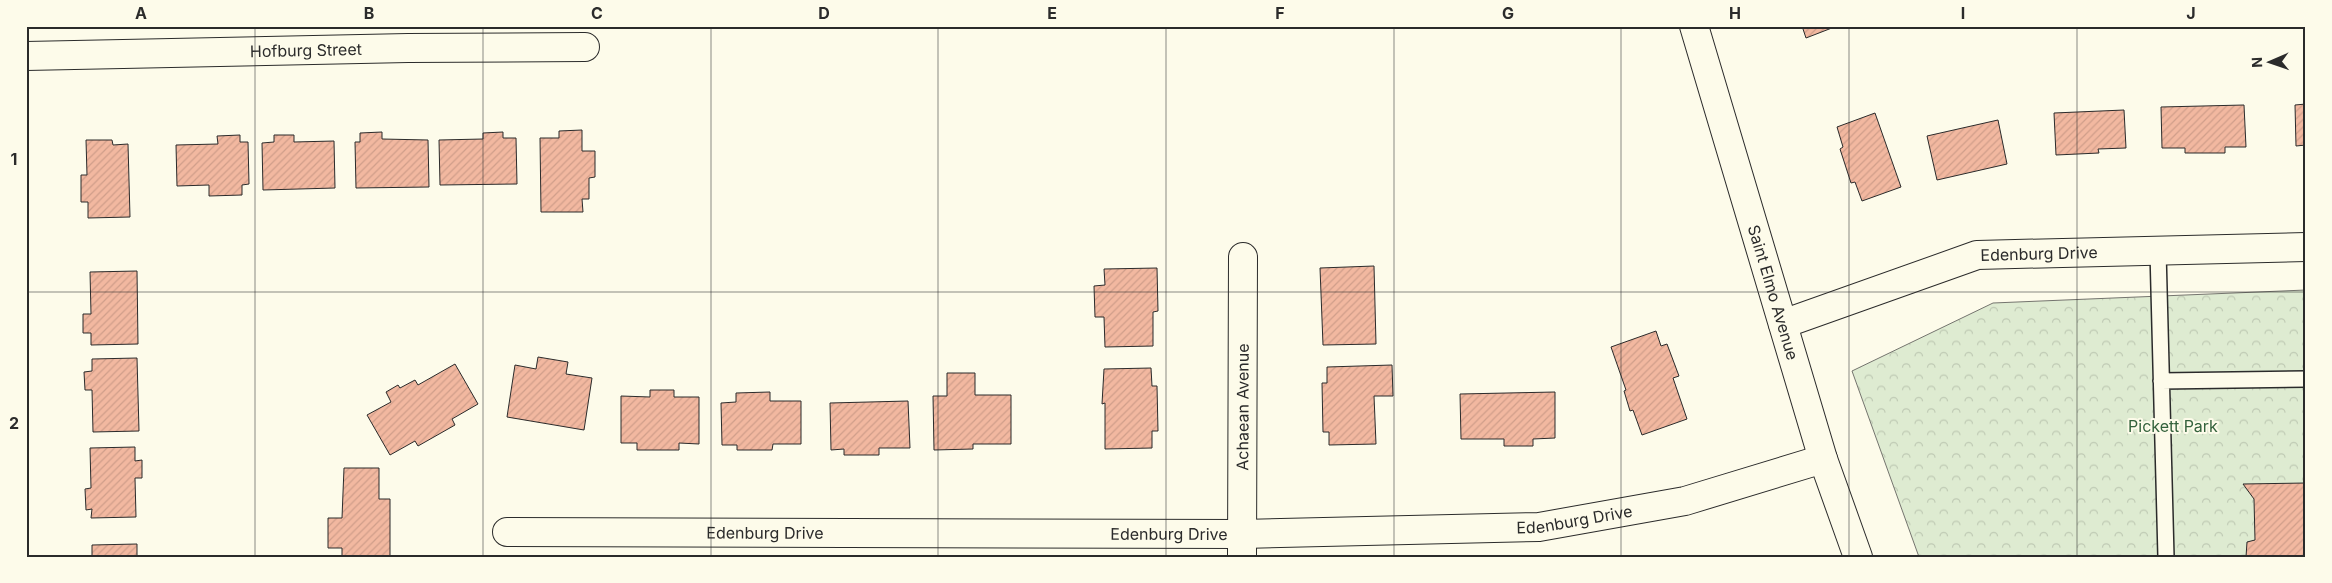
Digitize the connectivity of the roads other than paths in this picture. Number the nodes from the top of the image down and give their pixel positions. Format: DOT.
graph roads {
  1 [pos="1694,26"];
  2 [pos="408,37"];
  3 [pos="585,47"];
  4 [pos="26,56"];
  5 [pos="2306,247"];
  6 [pos="2158,250"];
  7 [pos="1243,257"];
  8 [pos="1783,324"];
  9 [pos="2306,379"];
  10 [pos="2161,381"];
  11 [pos="1823,459"];
  12 [pos="507,532"];
  13 [pos="1242,545"];
  14 [pos="1858,557"];
  15 [pos="2166,557"];
  1 -- 8 [label="street, Saint Elmo Avenue"];
  2 -- 3 [label="street, Hofburg Street"];
  2 -- 4 [label="street, Hofburg Street"];
  5 -- 6 [label="street, Edenburg Drive"];
  6 -- 8 [label="street, Edenburg Drive"];
  6 -- 10 [label="lane"];
  7 -- 13 [label="street, Achaean Avenue"];
  8 -- 11 [label="street, Saint Elmo Avenue"];
  9 -- 10 [label="lane"];
  10 -- 15 [label="lane"];
  11 -- 13 [label="street, Edenburg Drive"];
  11 -- 14 [label="street, Saint Elmo Avenue"];
  12 -- 13 [label="street, Edenburg Drive"];
}
